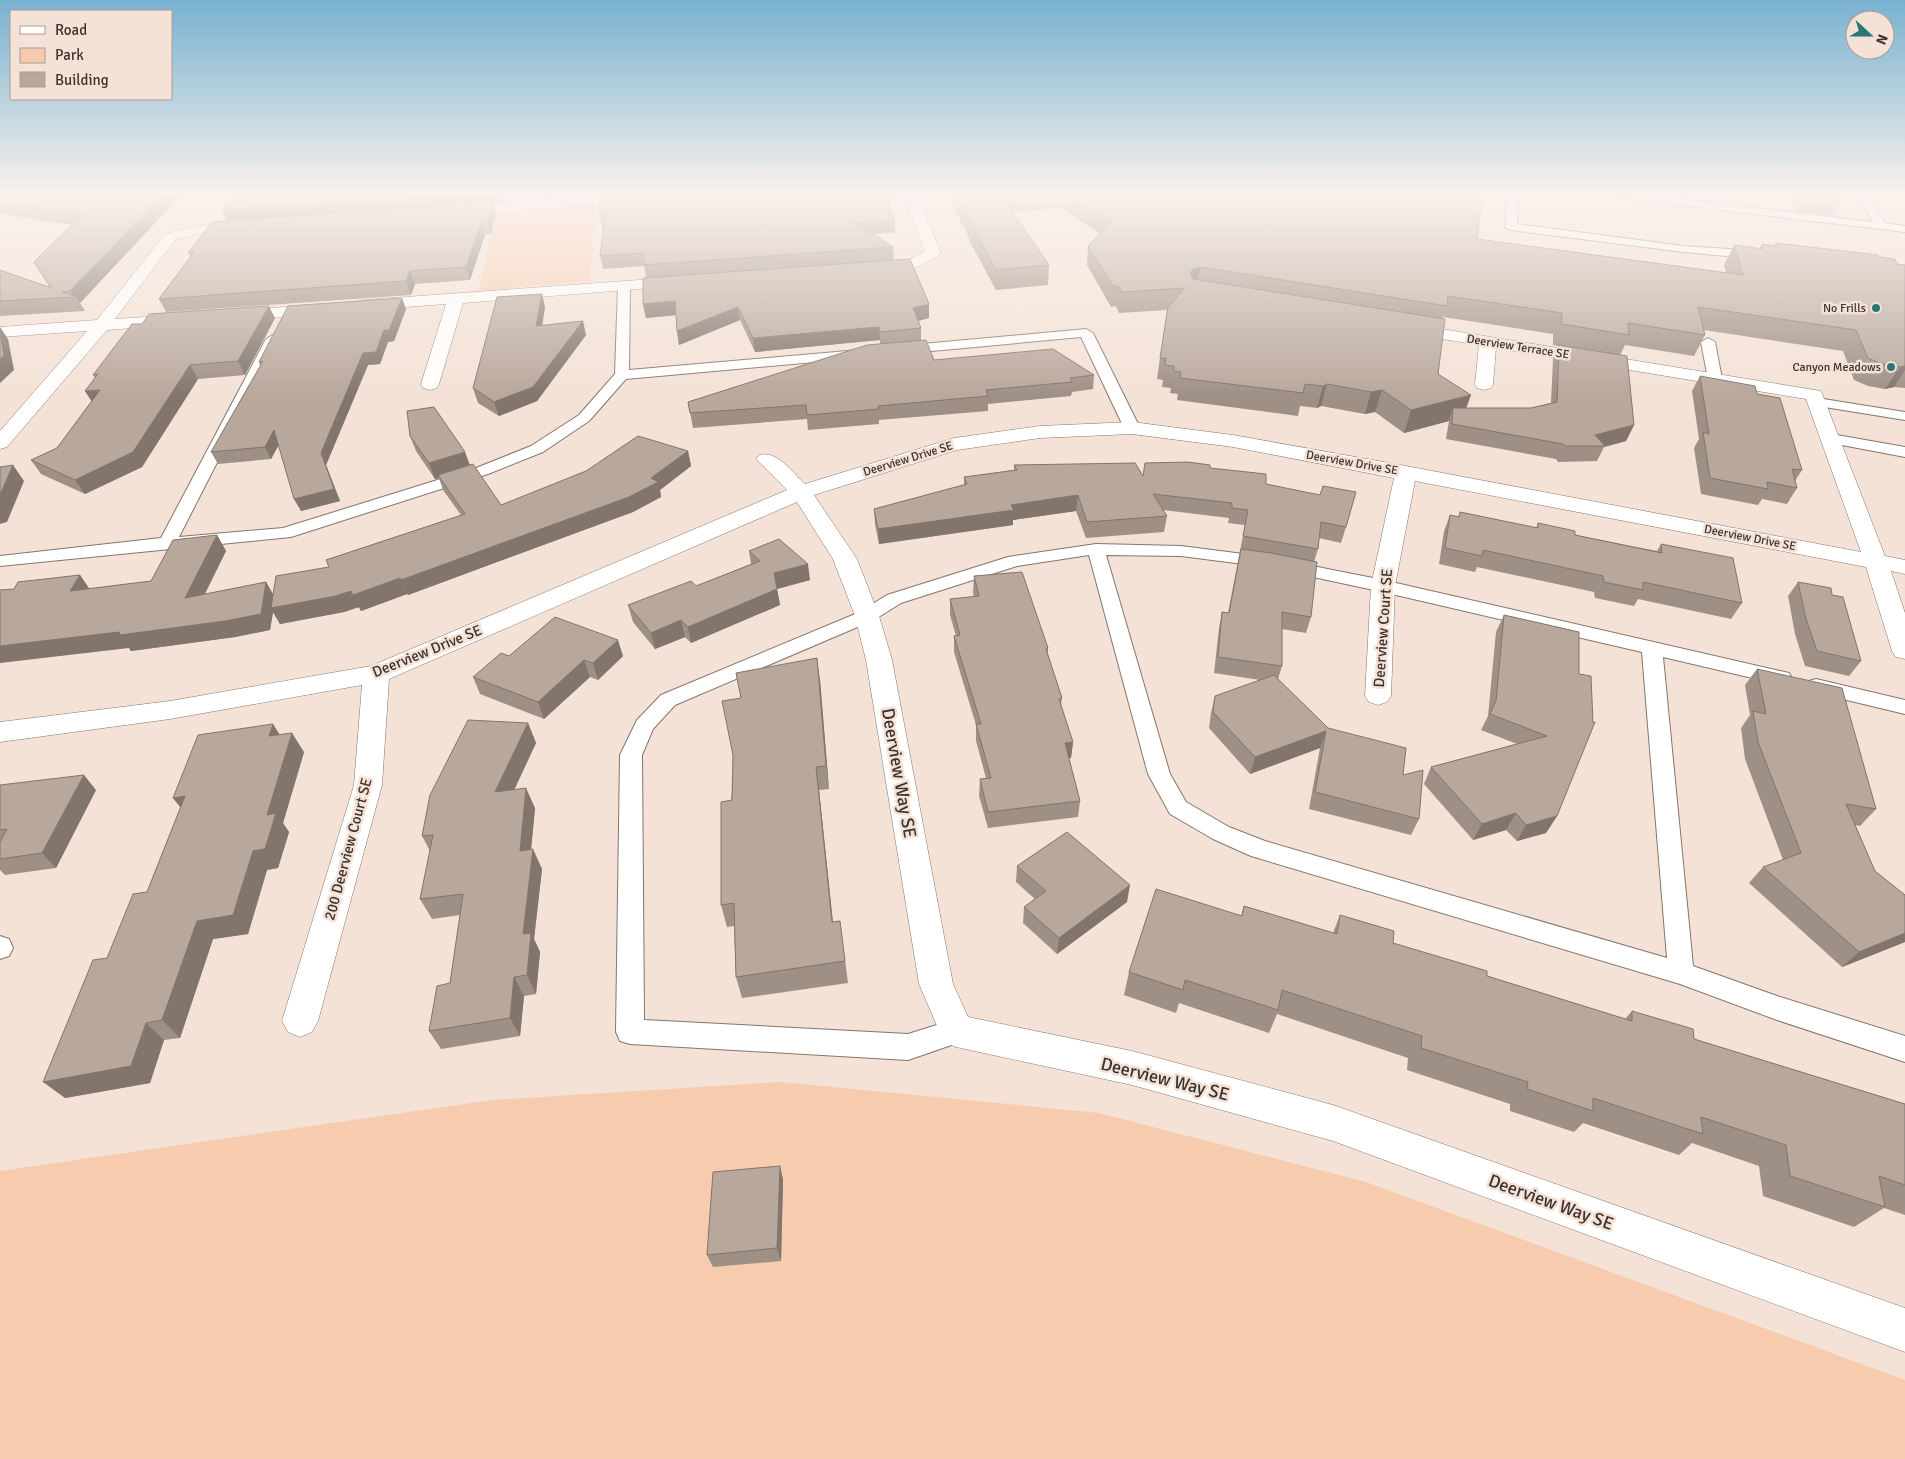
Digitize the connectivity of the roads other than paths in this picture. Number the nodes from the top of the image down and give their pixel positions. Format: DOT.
graph roads {
  1 [pos="151,261"];
  2 [pos="917,261"];
  3 [pos="861,268"];
  4 [pos="693,281"];
  5 [pos="624,286"];
  6 [pos="456,298"];
  7 [pos="287,312"];
  8 [pos="219,317"];
  9 [pos="189,319"];
  10 [pos="101,326"];
  11 [pos="1390,326"];
  12 [pos="0,332"];
  13 [pos="1488,342"];
  14 [pos="1708,342"];
  15 [pos="888,351"];
  16 [pos="869,353"];
  17 [pos="622,375"];
  18 [pos="1715,379"];
  19 [pos="430,384"];
  20 [pos="1484,384"];
  21 [pos="1817,402"];
  22 [pos="1905,416"];
  23 [pos="1132,428"];
  24 [pos="1831,440"];
  25 [pos="0,443"];
  26 [pos="1905,452"];
  27 [pos="766,459"];
  28 [pos="1406,472"];
  29 [pos="801,492"];
  30 [pos="167,543"];
  31 [pos="1096,549"];
  32 [pos="0,561"];
  33 [pos="1876,562"];
  34 [pos="1905,568"];
  35 [pos="1383,586"];
  36 [pos="867,616"];
  37 [pos="1652,649"];
  38 [pos="1905,651"];
  39 [pos="376,674"];
  40 [pos="1378,696"];
  41 [pos="1905,707"];
  42 [pos="0,732"];
  43 [pos="1680,973"];
  44 [pos="300,1021"];
  45 [pos="956,1031"];
  46 [pos="1905,1049"];
  47 [pos="1905,1330"];
  1 -- 10 [label="street"];
  2 -- 3 [label="street"];
  4 -- 5 [label="street"];
  5 -- 6 [label="street"];
  5 -- 17 [label="lane"];
  6 -- 7 [label="street"];
  6 -- 19 [label="street"];
  7 -- 8 [label="street"];
  7 -- 30 [label="lane"];
  9 -- 10 [label="street"];
  10 -- 12 [label="street"];
  10 -- 25 [label="street"];
  11 -- 13 [label="street, Deerview Terrace SE"];
  13 -- 18 [label="street, Deerview Terrace SE"];
  13 -- 20 [label="street"];
  14 -- 18 [label="lane"];
  15 -- 23 [label="lane"];
  16 -- 17 [label="lane"];
  17 -- 30 [label="lane"];
  18 -- 21 [label="street, Deerview Terrace SE"];
  21 -- 22 [label="lane"];
  21 -- 24 [label="street"];
  23 -- 28 [label="street, Deerview Drive SE"];
  23 -- 29 [label="street, Deerview Drive SE"];
  24 -- 26 [label="lane"];
  24 -- 33 [label="street"];
  27 -- 29 [label="street"];
  28 -- 33 [label="street, Deerview Drive SE"];
  28 -- 35 [label="street, Deerview Court SE"];
  29 -- 36 [label="street, Deerview Way SE"];
  29 -- 39 [label="street, Deerview Drive SE"];
  30 -- 32 [label="lane"];
  31 -- 35 [label="lane"];
  31 -- 36 [label="lane"];
  31 -- 43 [label="lane"];
  33 -- 34 [label="street, Deerview Drive SE"];
  33 -- 38 [label="street"];
  35 -- 37 [label="lane"];
  35 -- 40 [label="street, Deerview Court SE"];
  36 -- 45 [label="street, Deerview Way SE"];
  36 -- 45 [label="lane"];
  37 -- 41 [label="lane"];
  37 -- 43 [label="lane"];
  39 -- 42 [label="street, Deerview Drive SE"];
  39 -- 44 [label="street, 200 Deerview Court SE"];
  43 -- 46 [label="lane"];
  45 -- 47 [label="street, Deerview Way SE"];
}
